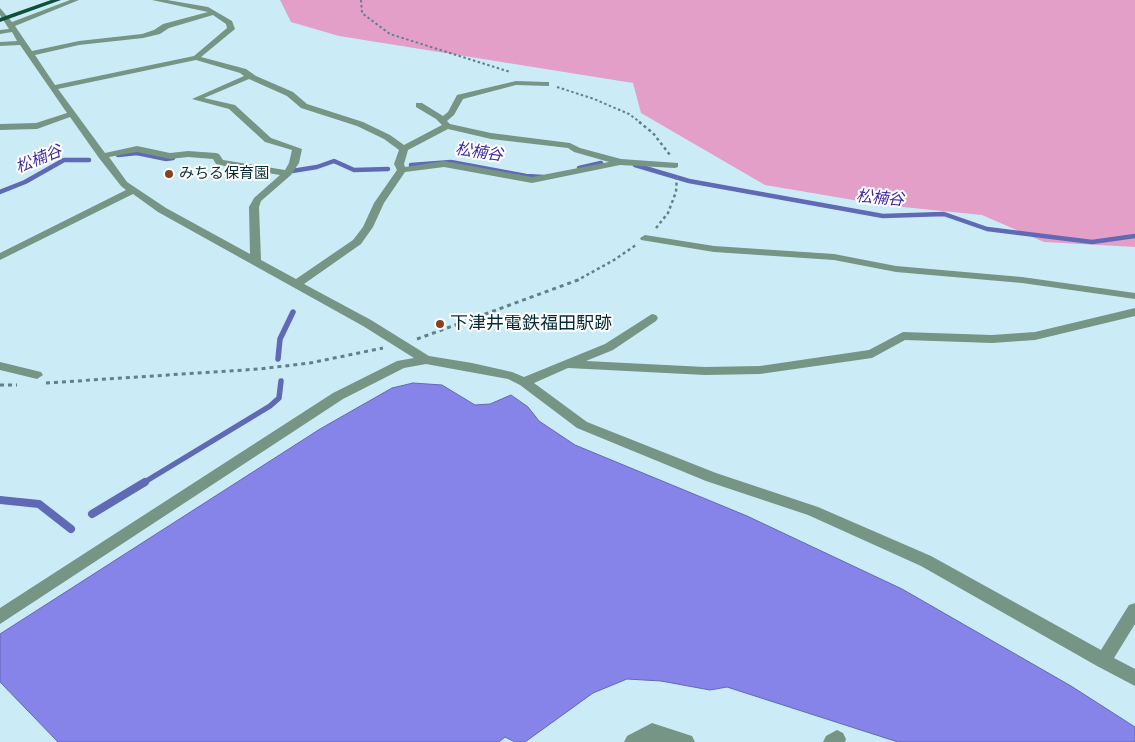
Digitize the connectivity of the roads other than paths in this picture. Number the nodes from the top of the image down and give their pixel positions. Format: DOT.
graph roads {
  1 [pos="42,0"];
  2 [pos="58,0"];
  3 [pos="76,0"];
  4 [pos="155,0"];
  5 [pos="185,0"];
  6 [pos="177,3"];
  7 [pos="214,13"];
  8 [pos="5,18"];
  9 [pos="0,32"];
  10 [pos="23,43"];
  11 [pos="0,44"];
  12 [pos="30,54"];
  13 [pos="196,58"];
  14 [pos="250,76"];
  15 [pos="546,84"];
  16 [pos="53,88"];
  17 [pos="420,105"];
  18 [pos="72,114"];
  19 [pos="444,124"];
  20 [pos="0,127"];
  21 [pos="404,149"];
  22 [pos="102,156"];
  23 [pos="620,162"];
  24 [pos="675,165"];
  25 [pos="402,170"];
  26 [pos="288,173"];
  27 [pos="132,191"];
  28 [pos="645,238"];
  29 [pos="0,257"];
  30 [pos="256,262"];
  31 [pos="296,284"];
  32 [pos="1135,296"];
  33 [pos="1135,312"];
  34 [pos="652,318"];
  35 [pos="426,360"];
  36 [pos="567,364"];
  37 [pos="0,366"];
  38 [pos="41,379"];
  39 [pos="524,382"];
  40 [pos="1135,610"];
  41 [pos="0,617"];
  42 [pos="1103,661"];
  43 [pos="1135,678"];
  44 [pos="633,742"];
  45 [pos="686,742"];
  1 -- 8 [label="main road"];
  2 -- 8 [label="main road"];
  3 -- 8 [label="street"];
  4 -- 6 [label="street"];
  5 -- 6 [label="street"];
  6 -- 7 [label="street"];
  7 -- 12 [label="street"];
  7 -- 13 [label="street"];
  8 -- 9 [label="street"];
  8 -- 10 [label="street"];
  10 -- 11 [label="street"];
  10 -- 12 [label="street"];
  12 -- 16 [label="street"];
  13 -- 14 [label="street"];
  13 -- 16 [label="street"];
  14 -- 21 [label="street"];
  14 -- 26 [label="street"];
  15 -- 19 [label="street"];
  16 -- 18 [label="street"];
  17 -- 19 [label="street"];
  18 -- 20 [label="street"];
  18 -- 22 [label="street"];
  19 -- 21 [label="street"];
  19 -- 23 [label="street"];
  21 -- 25 [label="street"];
  22 -- 26 [label="street"];
  22 -- 27 [label="street"];
  23 -- 24 [label="street"];
  23 -- 25 [label="street"];
  25 -- 31 [label="street"];
  26 -- 30 [label="street"];
  27 -- 29 [label="street"];
  27 -- 30 [label="street"];
  28 -- 32 [label="street"];
  30 -- 31 [label="street"];
  31 -- 35 [label="street"];
  33 -- 36 [label="street"];
  34 -- 36 [label="street"];
  35 -- 39 [label="street"];
  35 -- 41 [label="street"];
  36 -- 39 [label="street"];
  37 -- 38 [label="street"];
  39 -- 42 [label="street"];
  40 -- 42 [label="street"];
  42 -- 43 [label="street"];
  44 -- 45 [label="street"];
}
